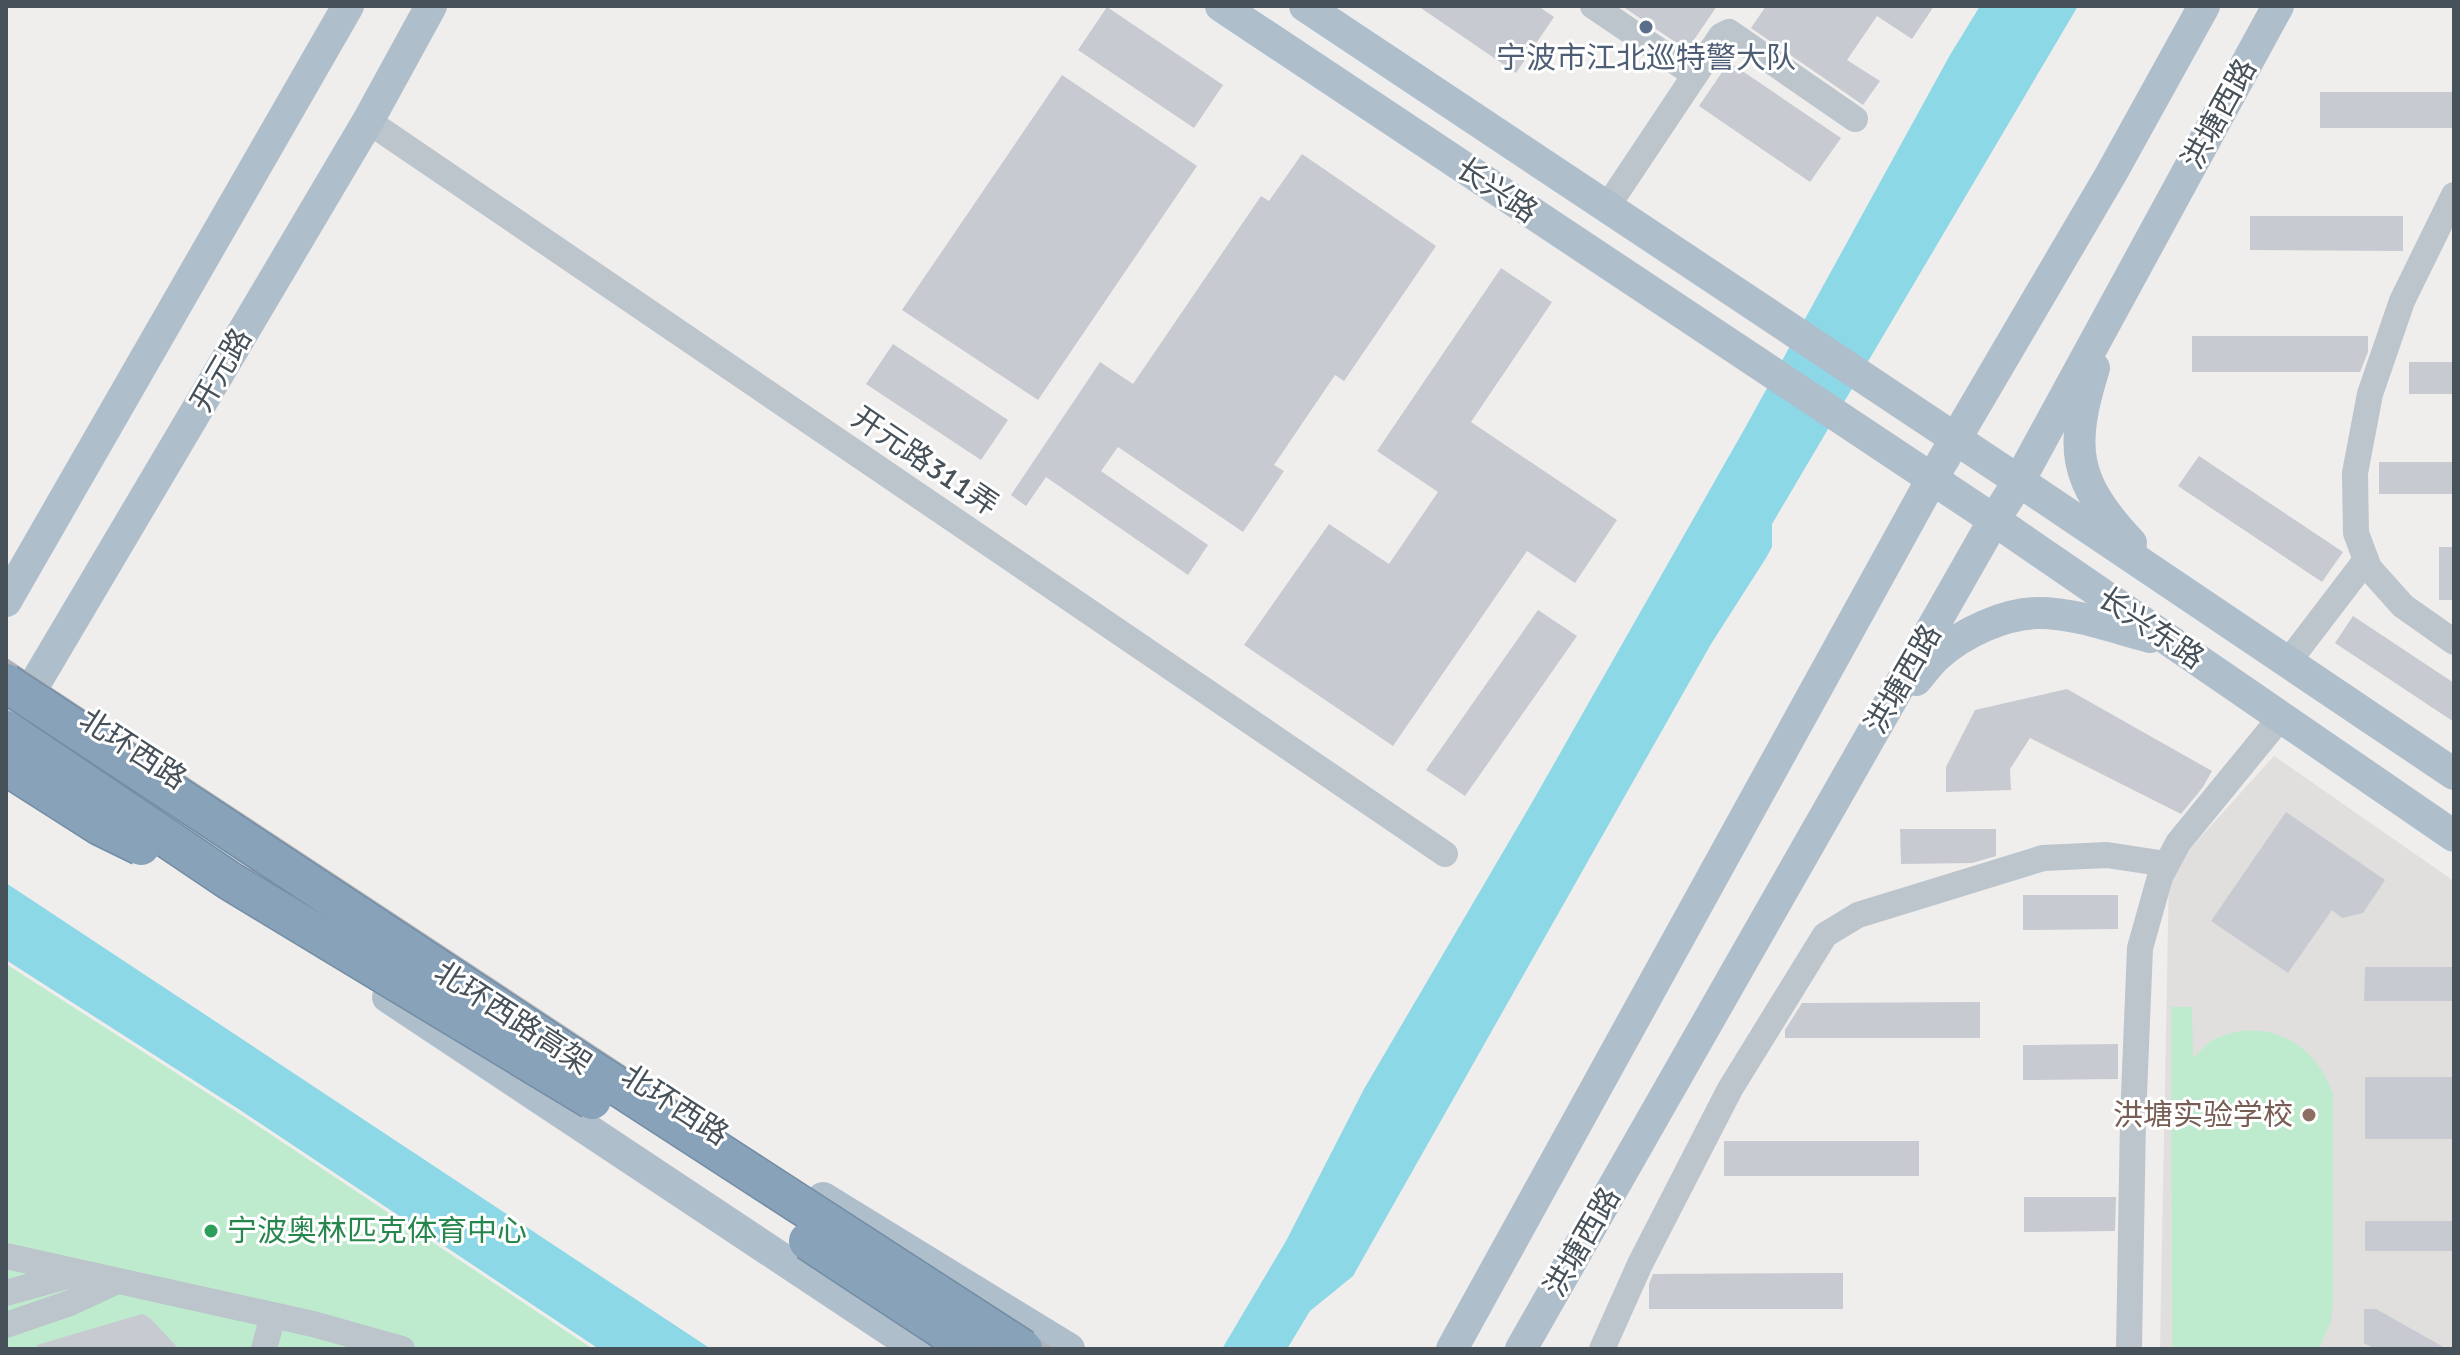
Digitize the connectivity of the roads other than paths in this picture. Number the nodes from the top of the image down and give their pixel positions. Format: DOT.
graph roads {
  1 [pos="348,6"];
  2 [pos="431,6"];
  3 [pos="1221,6"];
  4 [pos="1305,6"];
  5 [pos="1593,6"];
  6 [pos="2204,6"];
  7 [pos="2278,6"];
  8 [pos="1695,75"];
  9 [pos="1855,119"];
  10 [pos="368,121"];
  11 [pos="2454,195"];
  12 [pos="1607,207"];
  13 [pos="2113,308"];
  14 [pos="1870,382"];
  15 [pos="1846,422"];
  16 [pos="1956,439"];
  17 [pos="1932,479"];
  18 [pos="2019,481"];
  19 [pos="1994,520"];
  20 [pos="2366,560"];
  21 [pos="2167,581"];
  22 [pos="6,601"];
  23 [pos="2454,642"];
  24 [pos="2173,643"];
  25 [pos="2288,662"];
  26 [pos="6,664"];
  27 [pos="21,684"];
  28 [pos="2281,717"];
  29 [pos="6,731"];
  30 [pos="1873,731"];
  31 [pos="6,743"];
  32 [pos="6,766"];
  33 [pos="2454,774"];
  34 [pos="2454,836"];
  35 [pos="1445,854"];
  36 [pos="2166,864"];
  37 [pos="230,881"];
  38 [pos="6,1256"];
  39 [pos="82,1273"];
  40 [pos="117,1281"];
  41 [pos="6,1293"];
  42 [pos="273,1315"];
  43 [pos="6,1325"];
  44 [pos="264,1349"];
  45 [pos="402,1349"];
  46 [pos="918,1349"];
  47 [pos="972,1349"];
  48 [pos="1023,1349"];
  49 [pos="1069,1349"];
  50 [pos="1452,1349"];
  51 [pos="1521,1349"];
  52 [pos="1602,1349"];
  53 [pos="2129,1349"];
  1 -- 22 [label="main road"];
  2 -- 10 [label="main road, 开元路"];
  3 -- 15 [label="main road, 长兴路"];
  4 -- 12 [label="main road, 长兴路"];
  5 -- 8 [label="street"];
  6 -- 16 [label="main road, 洪塘西路"];
  7 -- 13 [label="main road, 洪塘西路"];
  8 -- 9 [label="street"];
  8 -- 12 [label="street"];
  10 -- 27 [label="main road, 开元路"];
  10 -- 35 [label="street, 开元路311弄"];
  11 -- 20 [label="street"];
  12 -- 14 [label="main road, 长兴路"];
  13 -- 18 [label="main road, 洪塘西路"];
  13 -- 21 [label="main road"];
  14 -- 16 [label="main road, 长兴东路"];
  15 -- 17 [label="main road, 长兴东路"];
  16 -- 17 [label="main road, 洪塘西路"];
  16 -- 18 [label="main road, 长兴东路"];
  17 -- 19 [label="main road, 长兴东路"];
  17 -- 50 [label="main road, 洪塘西路"];
  18 -- 19 [label="main road, 洪塘西路"];
  18 -- 21 [label="main road, 长兴东路"];
  19 -- 24 [label="main road, 长兴东路"];
  19 -- 30 [label="main road, 洪塘西路"];
  20 -- 23 [label="street"];
  20 -- 25 [label="street"];
  21 -- 25 [label="main road, 长兴东路"];
  24 -- 28 [label="main road, 长兴东路"];
  24 -- 30 [label="main road"];
  25 -- 33 [label="main road, 长兴东路"];
  26 -- 27 [label="main road, 北环西路"];
  27 -- 29 [label="main road, 开元路"];
  27 -- 48 [label="highway, 北环西路高架, bridge"];
  27 -- 49 [label="main road, 北环西路"];
  28 -- 34 [label="main road, 长兴东路"];
  28 -- 36 [label="street"];
  29 -- 37 [label="highway, 北环西路高架, bridge"];
  30 -- 51 [label="main road, 洪塘西路"];
  31 -- 46 [label="main road"];
  32 -- 37 [label="highway, bridge"];
  36 -- 52 [label="street"];
  36 -- 53 [label="street"];
  37 -- 47 [label="highway, 北环西路高架, bridge"];
  38 -- 39 [label="street"];
  39 -- 40 [label="street"];
  39 -- 41 [label="street"];
  40 -- 42 [label="street"];
  40 -- 43 [label="street"];
  42 -- 44 [label="street"];
  42 -- 45 [label="street"];
}
